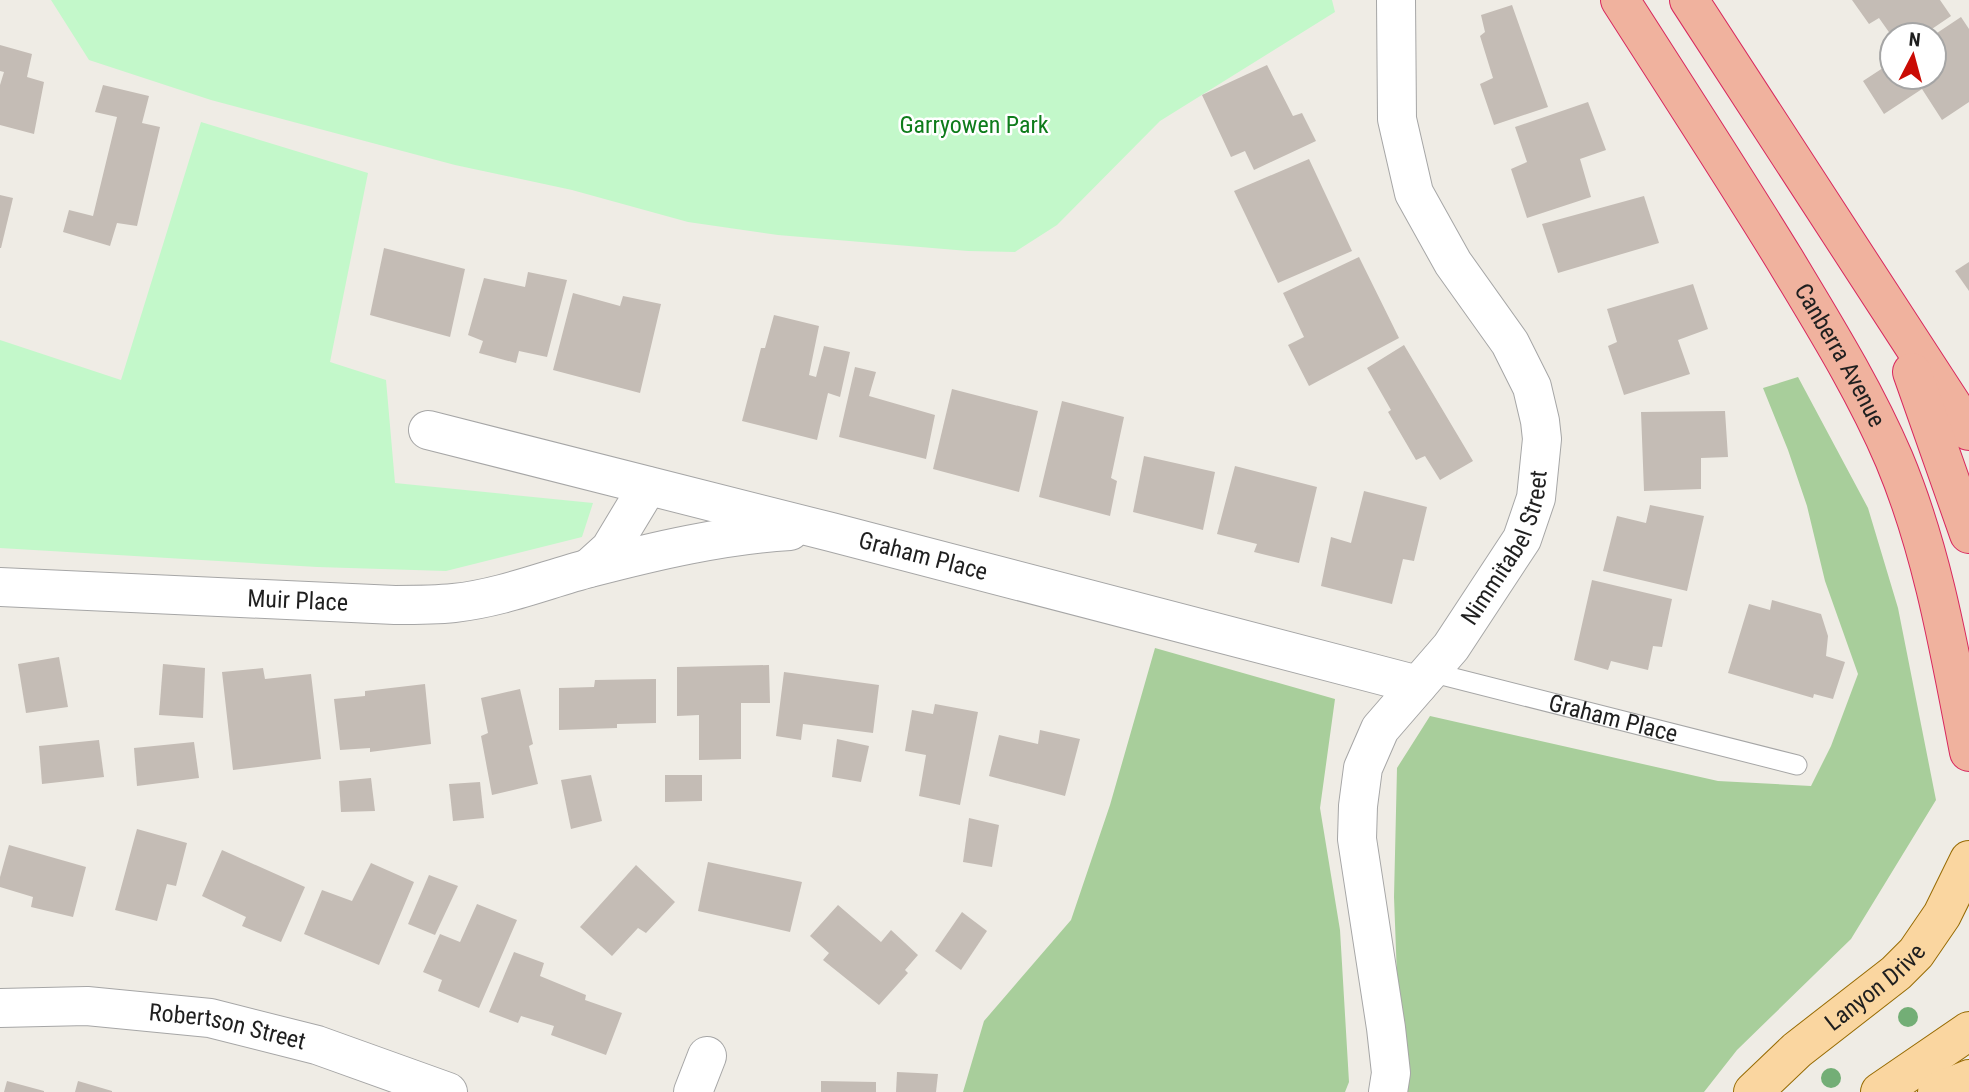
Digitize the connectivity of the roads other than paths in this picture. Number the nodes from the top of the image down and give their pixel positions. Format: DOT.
graph roads {
  1 [pos="1396,0"];
  2 [pos="1620,0"];
  3 [pos="1689,0"];
  4 [pos="1885,302"];
  5 [pos="428,430"];
  6 [pos="1969,431"];
  7 [pos="648,486"];
  8 [pos="831,532"];
  9 [pos="1969,534"];
  10 [pos="589,568"];
  11 [pos="0,587"];
  12 [pos="1424,678"];
  13 [pos="1969,752"];
  14 [pos="1797,765"];
  15 [pos="1969,860"];
  16 [pos="0,1008"];
  17 [pos="1969,1031"];
  18 [pos="707,1056"];
  19 [pos="1969,1079"];
  20 [pos="448,1092"];
  21 [pos="693,1092"];
  22 [pos="1388,1092"];
  23 [pos="1753,1092"];
  24 [pos="1880,1092"];
  25 [pos="1937,1092"];
  1 -- 12 [label="street, Nimmitabel Street"];
  2 -- 13 [label="highway, Canberra Avenue"];
  3 -- 4 [label="highway"];
  4 -- 6 [label="highway"];
  4 -- 9 [label="highway"];
  5 -- 7 [label="street, Graham Place"];
  7 -- 8 [label="street, Graham Place"];
  7 -- 10 [label="street, Muir Place"];
  8 -- 10 [label="street, Muir Place"];
  8 -- 12 [label="street, Graham Place"];
  10 -- 11 [label="street, Muir Place"];
  12 -- 14 [label="lane, Graham Place"];
  12 -- 22 [label="street, Nimmitabel Street"];
  15 -- 23 [label="main road, Lanyon Drive"];
  16 -- 20 [label="street, Robertson Street"];
  17 -- 24 [label="main road"];
  18 -- 21 [label="street"];
  19 -- 25 [label="main road"];
}
